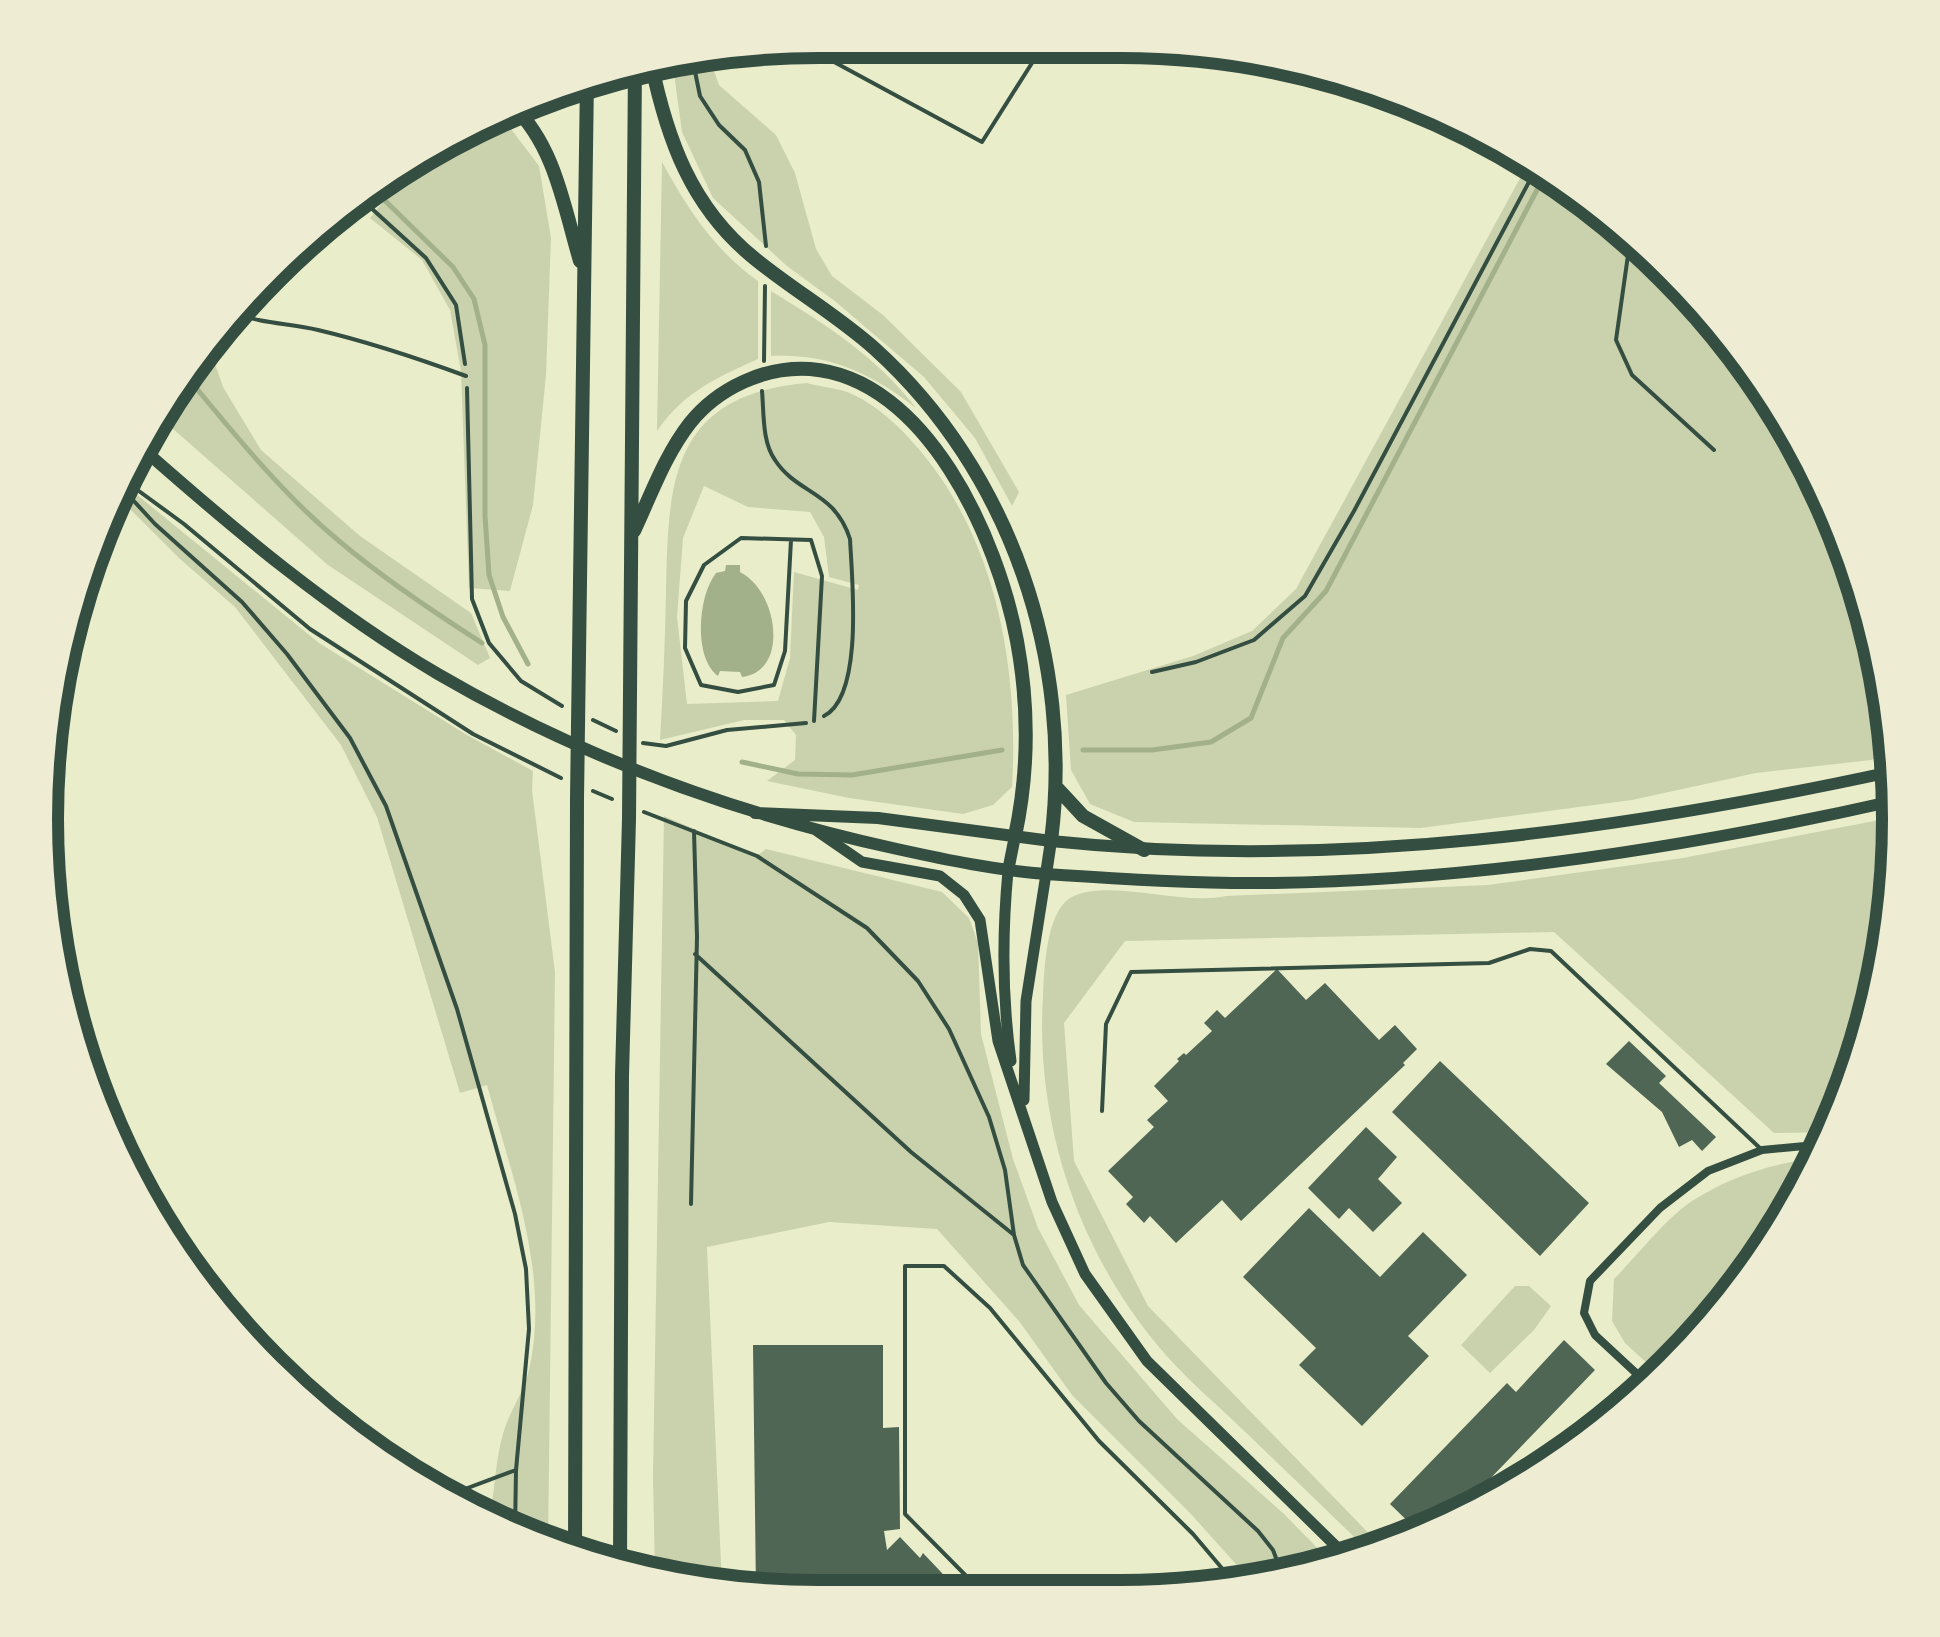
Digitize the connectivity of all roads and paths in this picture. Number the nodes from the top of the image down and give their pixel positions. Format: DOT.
graph roads {
  1 [pos="828,58"];
  2 [pos="1035,58"];
  3 [pos="694,68"];
  4 [pos="655,76"];
  5 [pos="635,80"];
  6 [pos="587,94"];
  7 [pos="524,116"];
  8 [pos="1531,178"];
  9 [pos="368,206"];
  10 [pos="766,246"];
  11 [pos="1629,251"];
  12 [pos="584,276"];
  13 [pos="770,278"];
  14 [pos="246,317"];
  15 [pos="765,373"];
  16 [pos="466,376"];
  17 [pos="762,392"];
  18 [pos="1714,450"];
  19 [pos="151,453"];
  20 [pos="134,487"];
  21 [pos="130,495"];
  22 [pos="631,536"];
  23 [pos="791,540"];
  24 [pos="1152,672"];
  25 [pos="562,706"];
  26 [pos="579,714"];
  27 [pos="814,721"];
  28 [pos="1881,774"];
  29 [pos="567,780"];
  30 [pos="1058,788"];
  31 [pos="580,792"];
  32 [pos="616,801"];
  33 [pos="1882,804"];
  34 [pos="631,813"];
  35 [pos="755,813"];
  36 [pos="694,830"];
  37 [pos="817,831"];
  38 [pos="1015,836"];
  39 [pos="1051,842"];
  40 [pos="1144,850"];
  41 [pos="1008,871"];
  42 [pos="1046,874"];
  43 [pos="695,954"];
  44 [pos="1015,1086"];
  45 [pos="1102,1111"];
  46 [pos="1024,1114"];
  47 [pos="1808,1146"];
  48 [pos="1762,1150"];
  49 [pos="690,1204"];
  50 [pos="1014,1236"];
  51 [pos="1639,1376"];
  52 [pos="516,1470"];
  53 [pos="462,1490"];
  54 [pos="515,1517"];
  55 [pos="575,1539"];
  56 [pos="1338,1548"];
  57 [pos="620,1553"];
  58 [pos="1278,1563"];
  59 [pos="1225,1572"];
  60 [pos="970,1580"];
  1 -- 2 [label="path"];
  3 -- 10 [label="path"];
  4 -- 13 [label="highway"];
  5 -- 22 [label="highway"];
  6 -- 12 [label="highway"];
  7 -- 12 [label="highway"];
  8 -- 24 [label="path"];
  9 -- 16 [label="path"];
  11 -- 18 [label="path"];
  12 -- 31 [label="highway"];
  13 -- 15 [label="path"];
  13 -- 30 [label="highway"];
  14 -- 16 [label="lane"];
  15 -- 22 [label="highway"];
  15 -- 38 [label="highway"];
  16 -- 25 [label="path"];
  17 -- 27 [label="path"];
  19 -- 35 [label="main road"];
  20 -- 29 [label="path"];
  21 -- 52 [label="path"];
  22 -- 34 [label="highway"];
  23 -- 23 [label="lane"];
  23 -- 27 [label="lane"];
  26 -- 27 [label="path"];
  28 -- 40 [label="main road"];
  30 -- 39 [label="highway"];
  30 -- 40 [label="highway"];
  31 -- 32 [label="path"];
  31 -- 55 [label="highway"];
  33 -- 42 [label="main road"];
  34 -- 36 [label="path"];
  34 -- 57 [label="highway"];
  35 -- 37 [label="main road"];
  35 -- 38 [label="main road"];
  36 -- 43 [label="path"];
  36 -- 50 [label="path"];
  37 -- 41 [label="main road"];
  37 -- 44 [label="main road"];
  38 -- 39 [label="main road"];
  38 -- 41 [label="main road"];
  39 -- 40 [label="main road"];
  39 -- 42 [label="main road"];
  41 -- 42 [label="main road"];
  41 -- 44 [label="main road"];
  42 -- 46 [label="main road"];
  43 -- 49 [label="path"];
  43 -- 50 [label="path"];
  44 -- 46 [label="main road"];
  45 -- 48 [label="lane"];
  46 -- 56 [label="main road"];
  47 -- 48 [label="street"];
  48 -- 51 [label="street"];
  50 -- 58 [label="path"];
  52 -- 53 [label="path"];
  52 -- 54 [label="path"];
  59 -- 60 [label="lane"];
}
